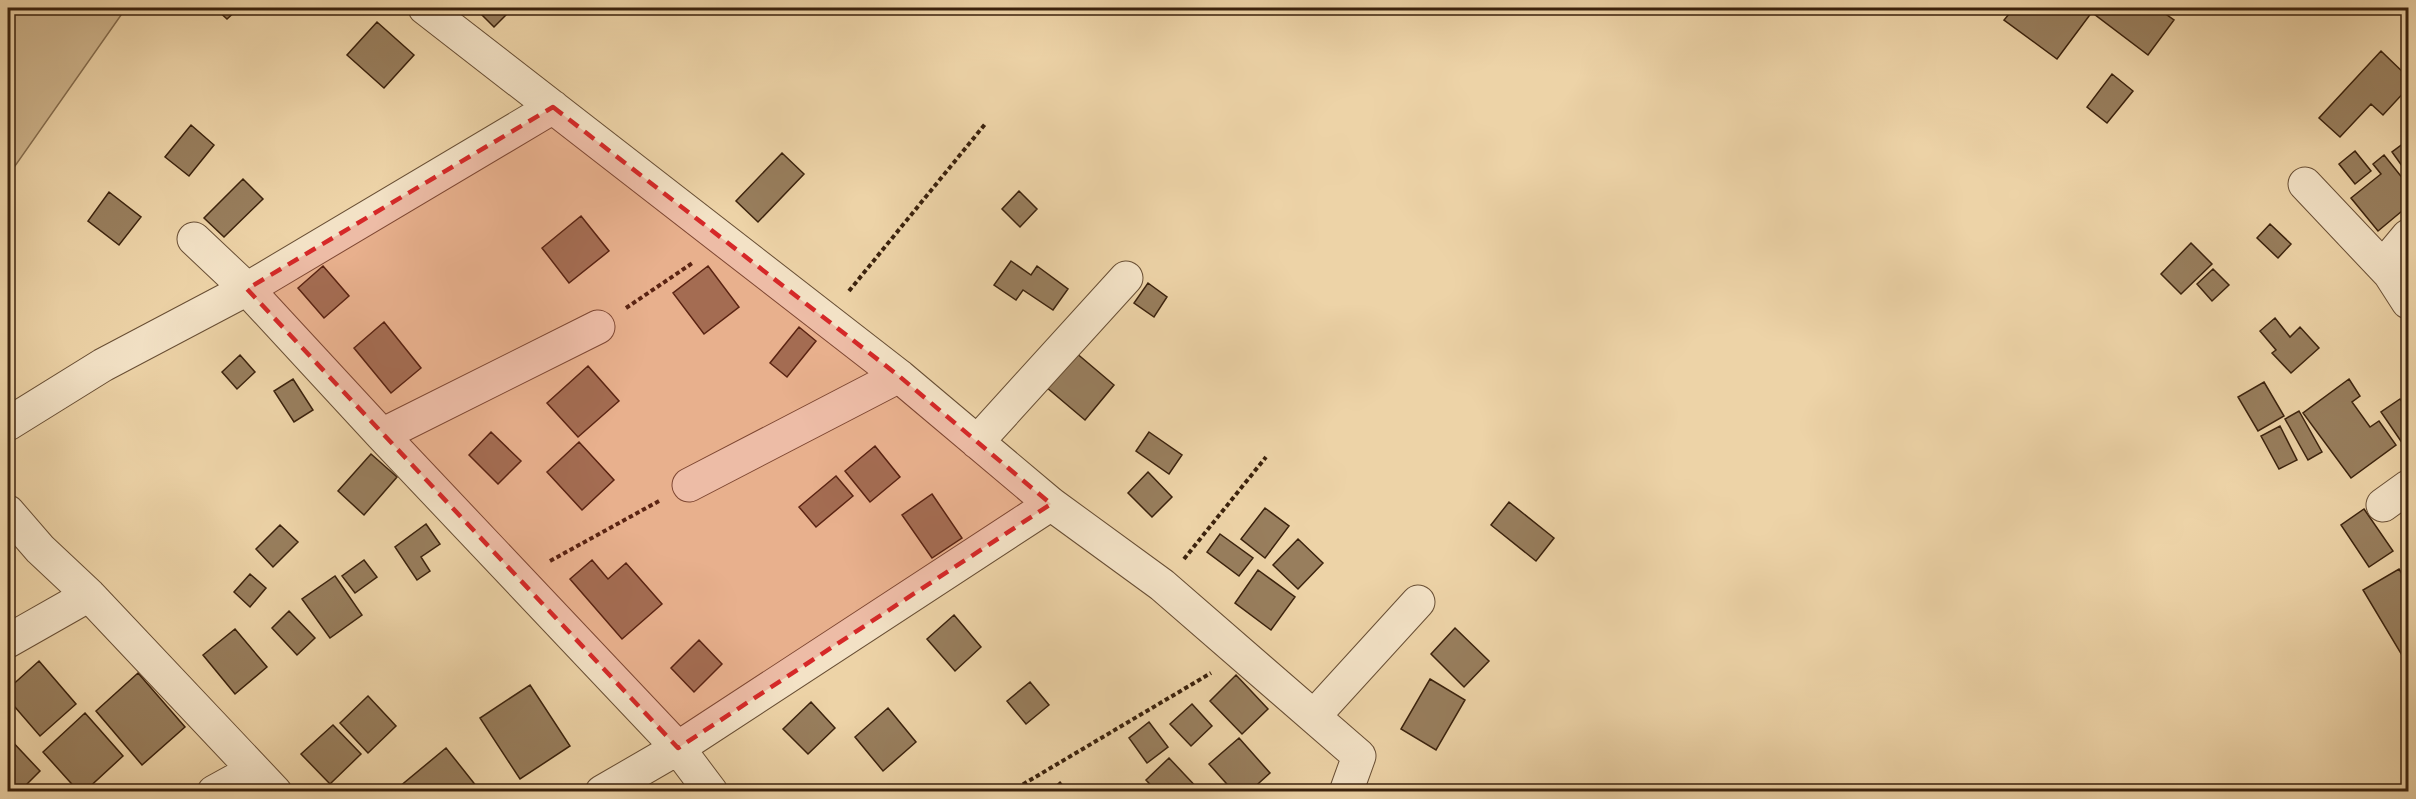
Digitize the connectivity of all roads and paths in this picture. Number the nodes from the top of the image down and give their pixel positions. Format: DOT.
graph roads {
  1 [pos="424,8"];
  2 [pos="553,107"];
  3 [pos="986,123"];
  4 [pos="2305,184"];
  5 [pos="2409,236"];
  6 [pos="194,239"];
  7 [pos="724,241"];
  8 [pos="2383,266"];
  9 [pos="1126,278"];
  10 [pos="246,289"];
  11 [pos="2409,302"];
  12 [pos="826,320"];
  13 [pos="598,327"];
  14 [pos="899,376"];
  15 [pos="8,424"];
  16 [pos="382,435"];
  17 [pos="977,442"];
  18 [pos="1266,457"];
  19 [pos="688,485"];
  20 [pos="1051,504"];
  21 [pos="8,512"];
  22 [pos="518,578"];
  23 [pos="1162,585"];
  24 [pos="89,596"];
  25 [pos="1418,602"];
  26 [pos="8,641"];
  27 [pos="1243,655"];
  28 [pos="1314,716"];
  29 [pos="678,748"];
  30 [pos="264,781"];
  31 [pos="214,792"];
  32 [pos="602,792"];
  33 [pos="711,792"];
  34 [pos="1010,792"];
  35 [pos="1346,792"];
  1 -- 2 [label="street"];
  2 -- 7 [label="street"];
  2 -- 10 [label="street"];
  3 -- 12 [label="path"];
  4 -- 8 [label="street"];
  5 -- 8 [label="street"];
  6 -- 10 [label="street"];
  7 -- 12 [label="street"];
  7 -- 13 [label="path"];
  8 -- 11 [label="street"];
  9 -- 17 [label="street"];
  10 -- 15 [label="street"];
  10 -- 16 [label="street"];
  12 -- 14 [label="street"];
  13 -- 16 [label="street"];
  14 -- 17 [label="street"];
  14 -- 19 [label="street"];
  16 -- 22 [label="street"];
  17 -- 20 [label="street"];
  18 -- 23 [label="path"];
  19 -- 22 [label="path"];
  20 -- 23 [label="street"];
  20 -- 29 [label="street"];
  21 -- 24 [label="street"];
  22 -- 29 [label="street"];
  23 -- 27 [label="street"];
  24 -- 26 [label="street"];
  24 -- 30 [label="street"];
  25 -- 28 [label="street"];
  27 -- 28 [label="street"];
  27 -- 34 [label="path"];
  28 -- 35 [label="street"];
  29 -- 32 [label="street"];
  29 -- 33 [label="street"];
  30 -- 31 [label="street"];
}
